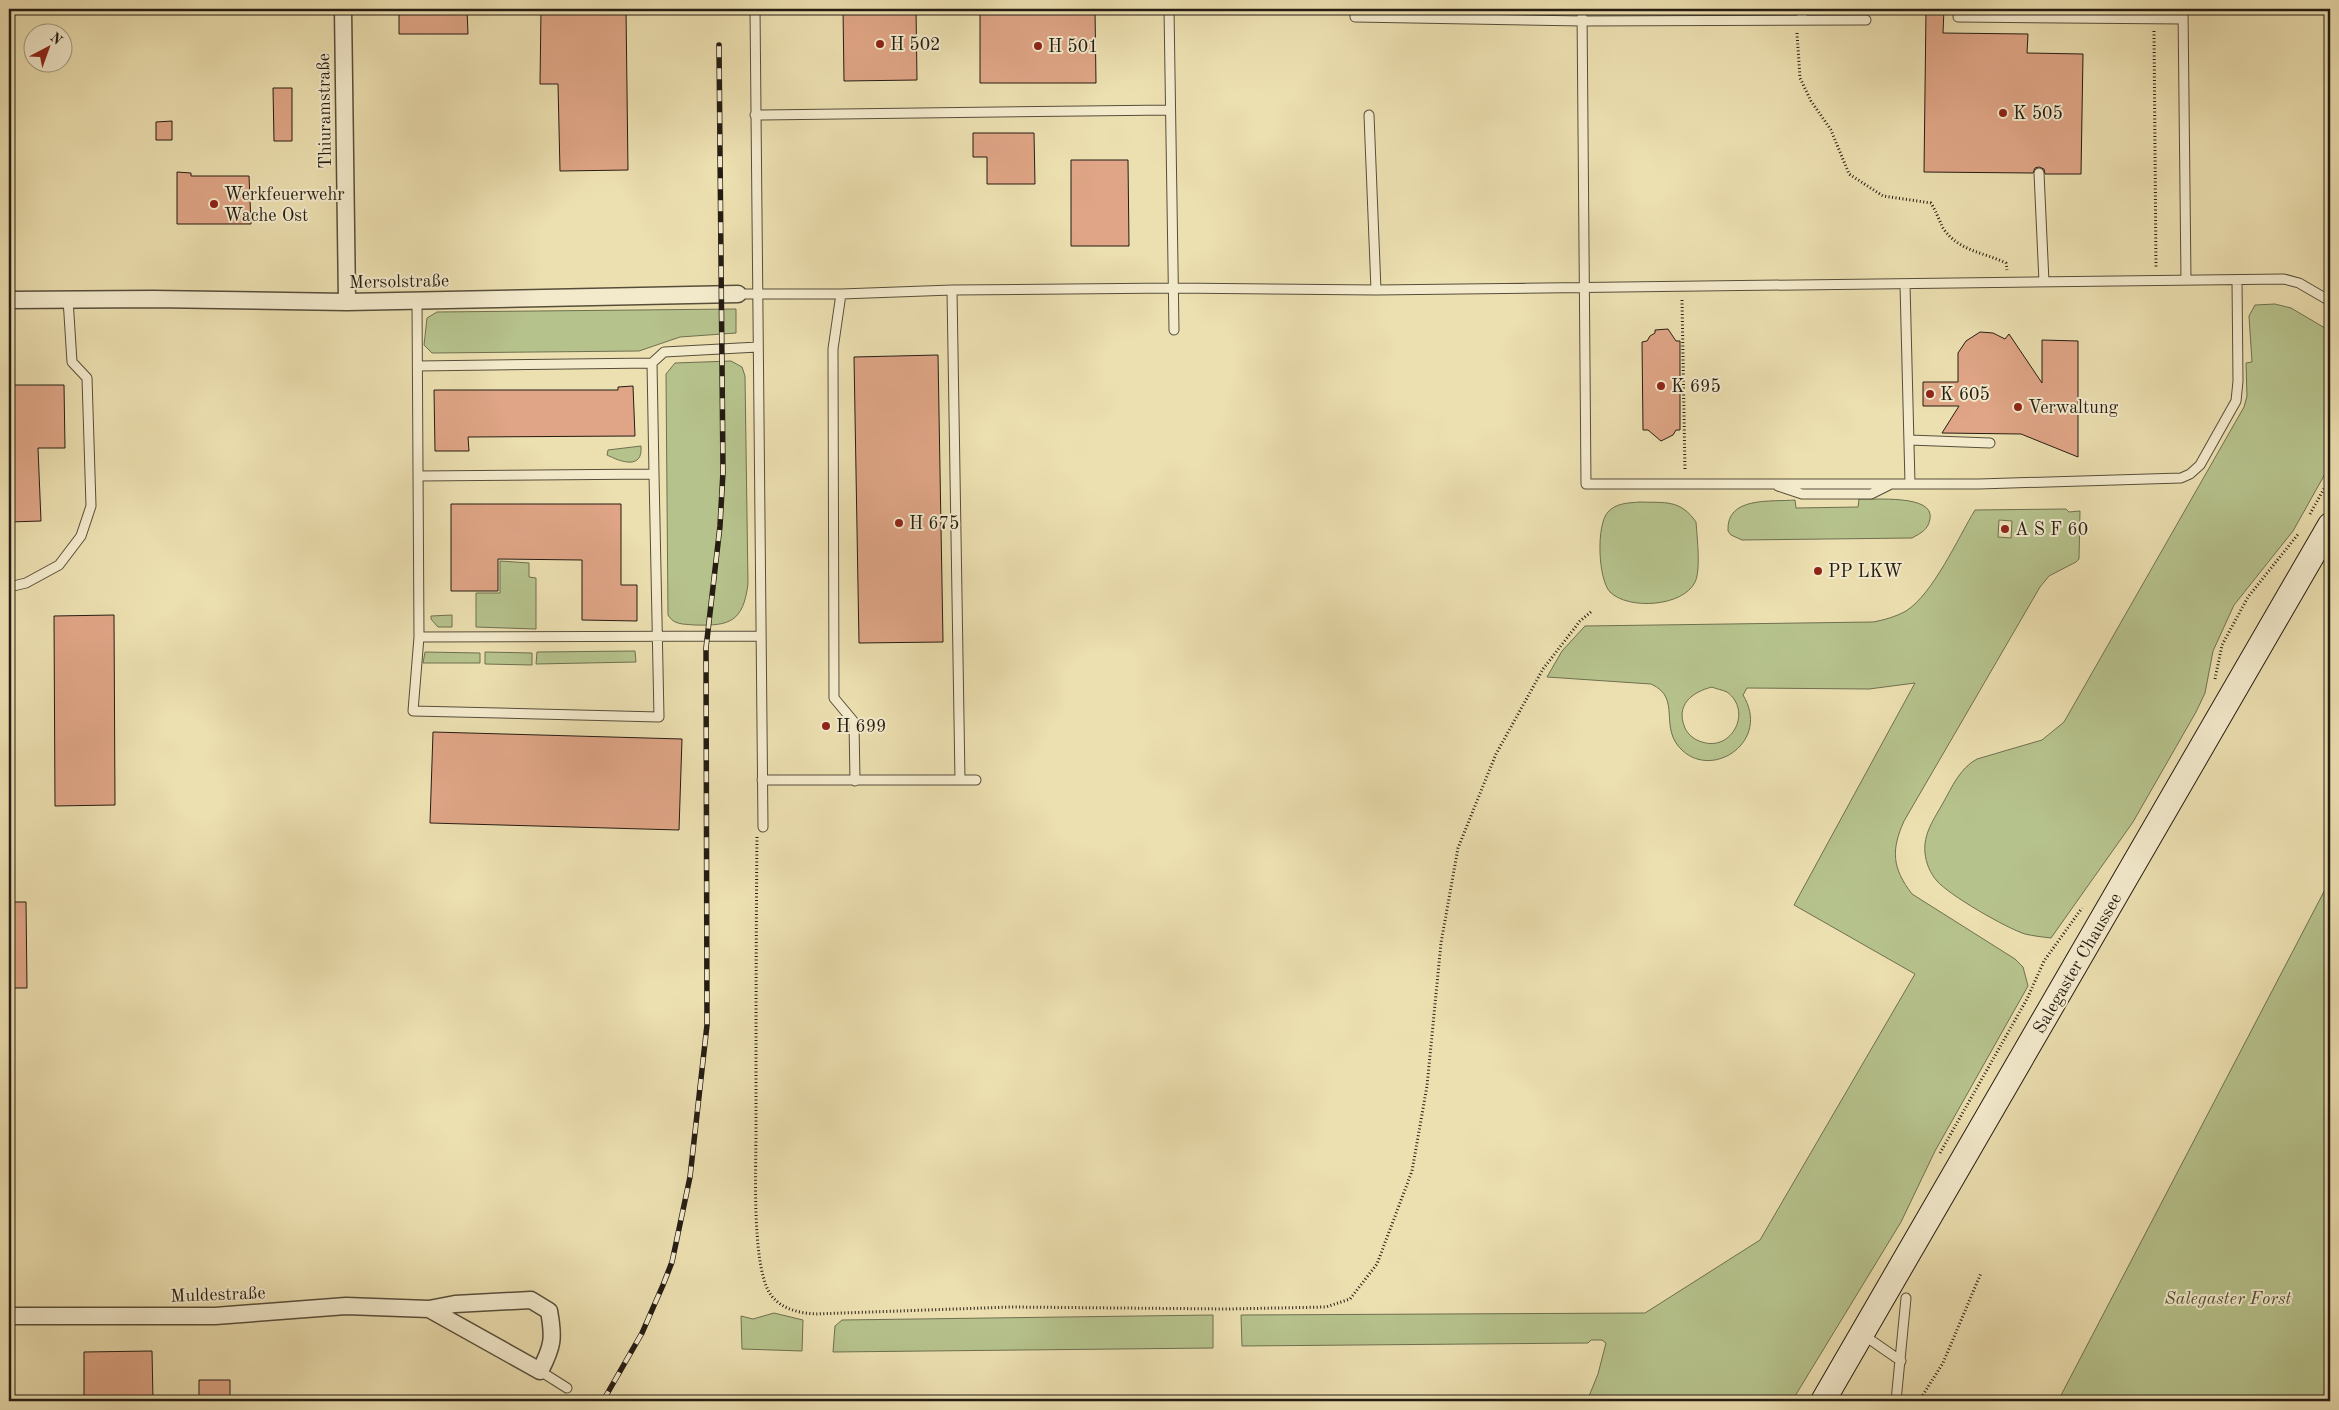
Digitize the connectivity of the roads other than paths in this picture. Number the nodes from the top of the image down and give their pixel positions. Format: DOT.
graph roads {
  1 [pos="343,9"];
  2 [pos="754,9"];
  3 [pos="1169,9"];
  4 [pos="1355,9"];
  5 [pos="1582,9"];
  6 [pos="1802,9"];
  7 [pos="2183,9"];
  8 [pos="1958,17"];
  9 [pos="1799,20"];
  10 [pos="1866,20"];
  11 [pos="2184,20"];
  12 [pos="1582,21"];
  13 [pos="1170,110"];
  14 [pos="755,115"];
  15 [pos="1369,115"];
  16 [pos="2039,173"];
  17 [pos="2186,280"];
  18 [pos="2236,281"];
  19 [pos="2044,282"];
  20 [pos="1905,284"];
  21 [pos="1173,288"];
  22 [pos="1585,288"];
  23 [pos="952,290"];
  24 [pos="1376,290"];
  25 [pos="734,294"];
  26 [pos="841,294"];
  27 [pos="758,295"];
  28 [pos="68,299"];
  29 [pos="9,300"];
  30 [pos="417,301"];
  31 [pos="2330,301"];
  32 [pos="347,302"];
  33 [pos="1174,330"];
  34 [pos="758,347"];
  35 [pos="652,363"];
  36 [pos="418,366"];
  37 [pos="1909,440"];
  38 [pos="1990,442"];
  39 [pos="654,474"];
  40 [pos="418,476"];
  41 [pos="1893,483"];
  42 [pos="1771,484"];
  43 [pos="1910,484"];
  44 [pos="2330,525"];
  45 [pos="9,587"];
  46 [pos="657,636"];
  47 [pos="761,636"];
  48 [pos="419,637"];
  49 [pos="762,780"];
  50 [pos="960,780"];
  51 [pos="976,780"];
  52 [pos="855,781"];
  53 [pos="763,827"];
  54 [pos="1906,1298"];
  55 [pos="428,1309"];
  56 [pos="9,1316"];
  57 [pos="1862,1333"];
  58 [pos="1901,1361"];
  59 [pos="540,1371"];
  60 [pos="567,1388"];
  61 [pos="1823,1401"];
  62 [pos="1896,1401"];
  1 -- 32 [label="street, Thiuramstraße"];
  2 -- 14 [label="lane"];
  3 -- 13 [label="lane"];
  4 -- 12 [label="lane"];
  5 -- 12 [label="lane"];
  6 -- 9 [label="lane"];
  7 -- 11 [label="lane"];
  8 -- 11 [label="lane"];
  9 -- 10 [label="lane"];
  9 -- 12 [label="lane"];
  11 -- 17 [label="lane"];
  12 -- 22 [label="lane"];
  13 -- 14 [label="lane"];
  13 -- 21 [label="lane"];
  14 -- 27 [label="lane"];
  15 -- 24 [label="lane"];
  16 -- 19 [label="lane"];
  17 -- 18 [label="lane"];
  17 -- 19 [label="lane"];
  18 -- 31 [label="lane"];
  18 -- 43 [label="lane"];
  19 -- 20 [label="lane"];
  20 -- 22 [label="lane"];
  20 -- 37 [label="lane"];
  21 -- 23 [label="lane"];
  21 -- 24 [label="lane"];
  21 -- 33 [label="lane"];
  22 -- 24 [label="lane"];
  22 -- 42 [label="lane"];
  23 -- 26 [label="lane"];
  23 -- 50 [label="lane"];
  25 -- 27 [label="lane"];
  25 -- 30 [label="street, Mersolstraße"];
  26 -- 27 [label="lane"];
  26 -- 52 [label="lane"];
  27 -- 34 [label="lane"];
  28 -- 29 [label="street, Mersolstraße"];
  28 -- 32 [label="street, Mersolstraße"];
  28 -- 45 [label="lane"];
  30 -- 32 [label="street, Mersolstraße"];
  30 -- 36 [label="lane"];
  34 -- 35 [label="lane"];
  34 -- 47 [label="lane"];
  35 -- 36 [label="lane"];
  35 -- 39 [label="lane"];
  36 -- 40 [label="lane"];
  37 -- 38 [label="lane"];
  37 -- 43 [label="lane"];
  39 -- 40 [label="lane"];
  39 -- 46 [label="lane"];
  40 -- 48 [label="lane"];
  41 -- 42 [label="lane"];
  41 -- 42 [label="lane"];
  41 -- 43 [label="lane"];
  44 -- 57 [label="main road, Salegaster Chaussee"];
  46 -- 47 [label="lane"];
  46 -- 48 [label="lane"];
  46 -- 48 [label="lane"];
  47 -- 49 [label="lane"];
  49 -- 52 [label="lane"];
  49 -- 53 [label="lane"];
  50 -- 51 [label="lane"];
  50 -- 52 [label="lane"];
  54 -- 58 [label="lane"];
  55 -- 56 [label="street, Muldestraße"];
  55 -- 59 [label="street, Muldestraße"];
  55 -- 59 [label="street, Muldestraße"];
  57 -- 58 [label="lane"];
  57 -- 61 [label="main road, Salegaster Chaussee"];
  58 -- 62 [label="lane"];
  59 -- 60 [label="lane"];
}
